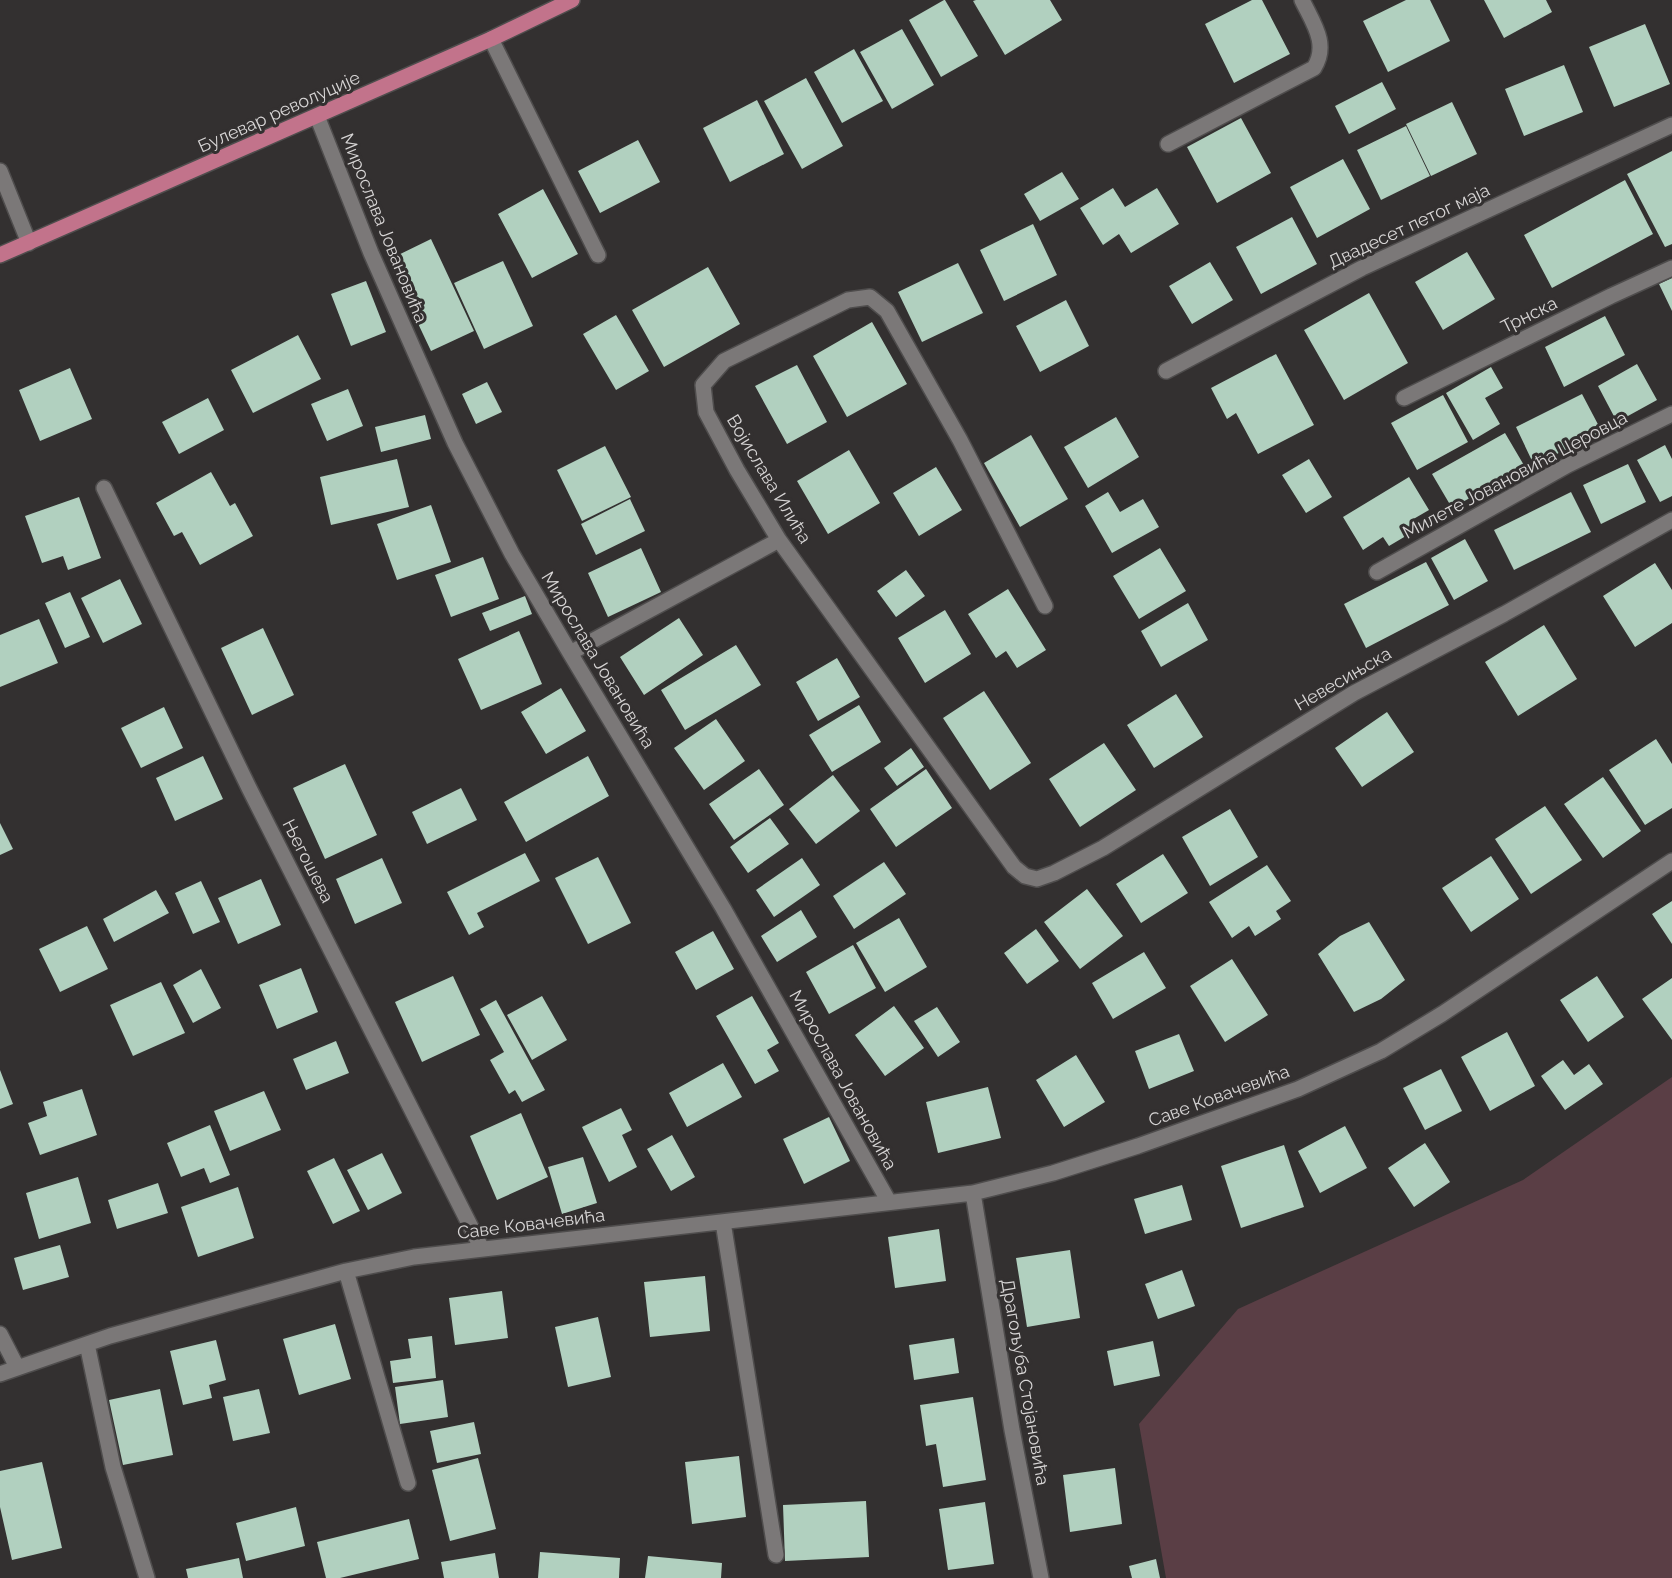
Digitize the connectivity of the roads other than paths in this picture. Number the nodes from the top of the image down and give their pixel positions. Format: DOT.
graph roads {
  1 [pos="572,0"];
  2 [pos="1302,0"];
  3 [pos="490,39"];
  4 [pos="317,116"];
  5 [pos="1672,125"];
  6 [pos="1168,144"];
  7 [pos="0,171"];
  8 [pos="29,243"];
  9 [pos="0,255"];
  10 [pos="598,255"];
  11 [pos="1672,268"];
  12 [pos="1166,371"];
  13 [pos="1404,398"];
  14 [pos="1672,414"];
  15 [pos="104,488"];
  16 [pos="1672,519"];
  17 [pos="780,540"];
  18 [pos="1377,572"];
  19 [pos="1045,606"];
  20 [pos="570,653"];
  21 [pos="1672,861"];
  22 [pos="1036,879"];
  23 [pos="973,1193"];
  24 [pos="889,1202"];
  25 [pos="723,1222"];
  26 [pos="482,1249"];
  27 [pos="345,1271"];
  28 [pos="0,1334"];
  29 [pos="87,1344"];
  30 [pos="17,1367"];
  31 [pos="0,1374"];
  32 [pos="408,1483"];
  33 [pos="776,1555"];
  34 [pos="147,1578"];
  35 [pos="1041,1578"];
  1 -- 3 [label="main road, Булевар револуције"];
  2 -- 6 [label="street"];
  3 -- 4 [label="main road, Булевар револуције"];
  3 -- 10 [label="street"];
  4 -- 8 [label="main road, Булевар револуције"];
  4 -- 20 [label="street, Мирослава Јовановића"];
  5 -- 12 [label="street, Двадесет петог маја"];
  7 -- 8 [label="street"];
  8 -- 9 [label="main road, Булевар револуције"];
  11 -- 13 [label="street, Трнска"];
  14 -- 18 [label="street, Милете Јовановића Церовца"];
  15 -- 26 [label="street, Његошева"];
  16 -- 22 [label="street, Невесињска"];
  17 -- 19 [label="street, Војислава Илића"];
  17 -- 20 [label="street"];
  17 -- 22 [label="street, Војислава Илића"];
  20 -- 24 [label="street, Мирослава Јовановића"];
  21 -- 23 [label="street, Саве Ковачевића"];
  23 -- 24 [label="street, Саве Ковачевића"];
  23 -- 35 [label="street, Драгољуба Стојановића"];
  24 -- 25 [label="street, Саве Ковачевића"];
  25 -- 26 [label="street, Саве Ковачевића"];
  25 -- 33 [label="street"];
  26 -- 27 [label="street, Саве Ковачевића"];
  27 -- 29 [label="street, Саве Ковачевића"];
  27 -- 32 [label="street"];
  28 -- 30 [label="street"];
  29 -- 30 [label="street, Саве Ковачевића"];
  29 -- 34 [label="street"];
  30 -- 31 [label="street, Саве Ковачевића"];
}
